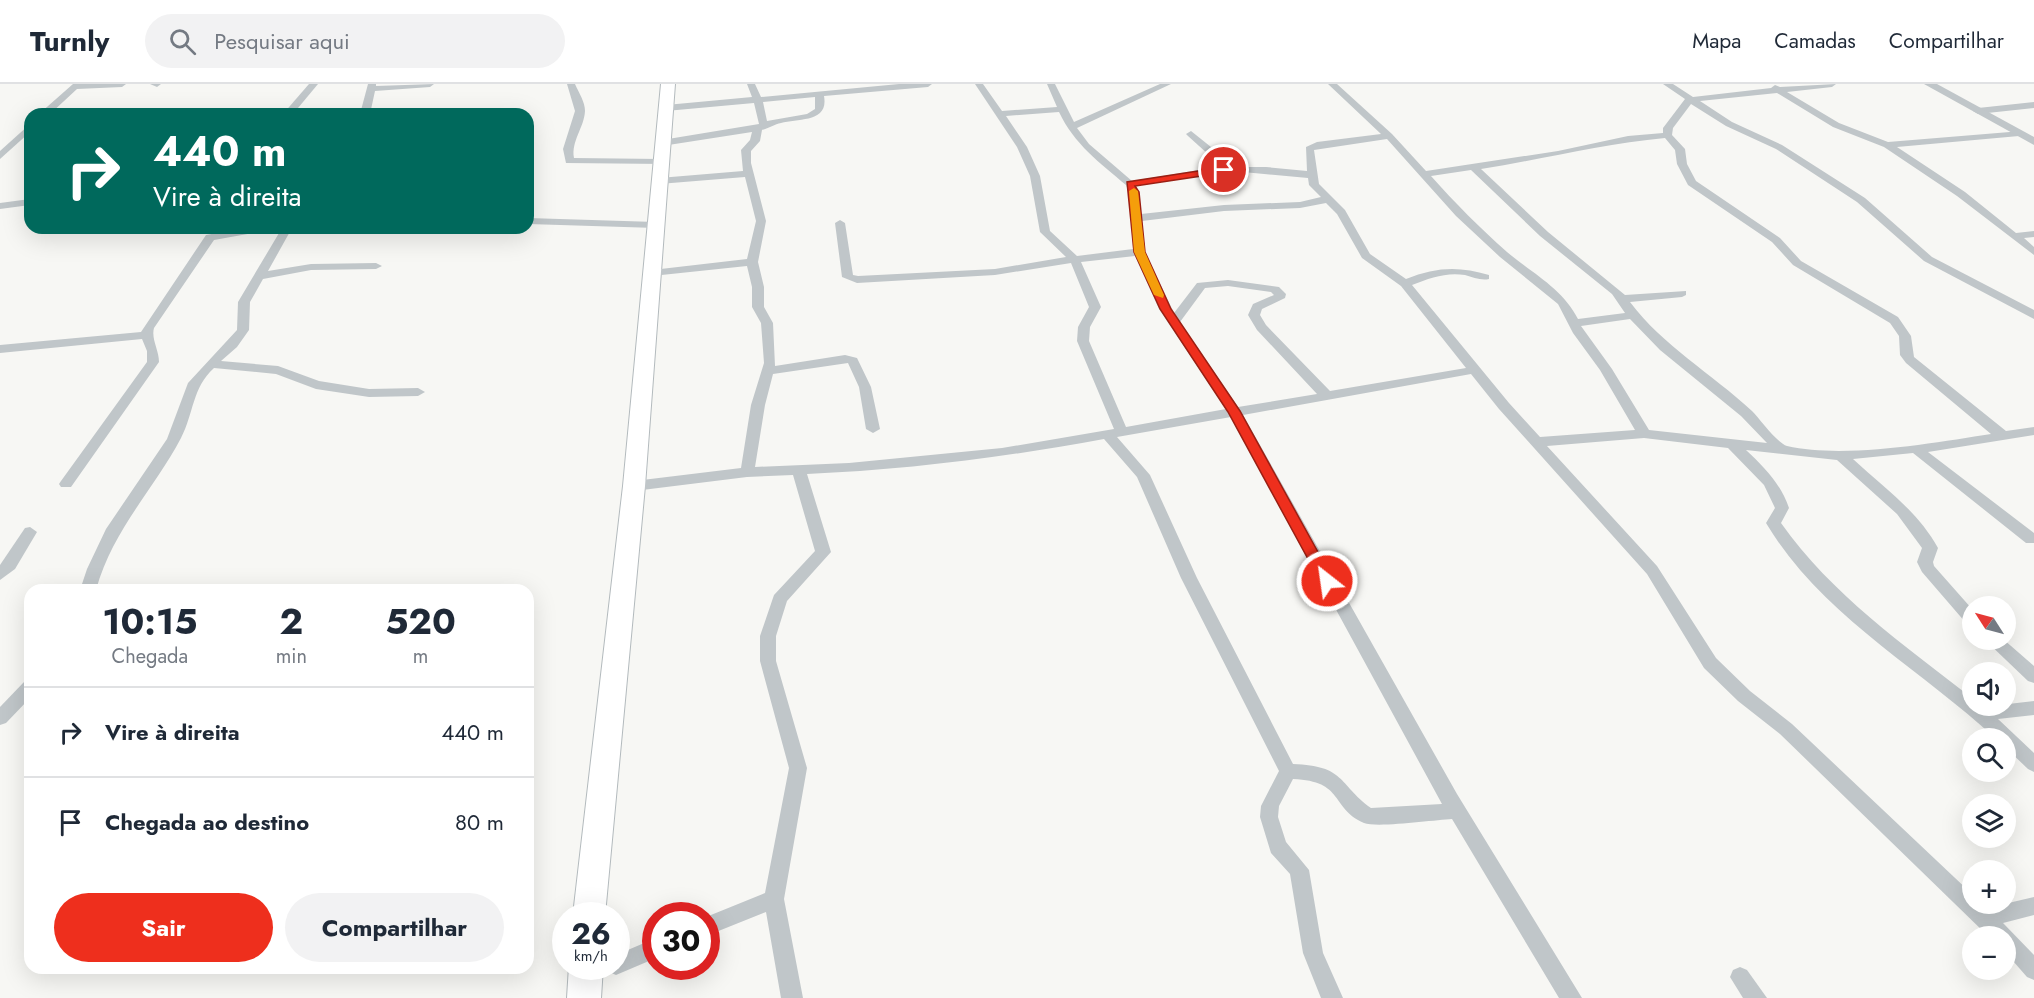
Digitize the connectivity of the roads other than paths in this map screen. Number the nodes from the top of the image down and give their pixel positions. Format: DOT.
graph roads {
  1 [pos="122,84"];
  2 [pos="314,84"];
  3 [pos="430,84"];
  4 [pos="571,84"];
  5 [pos="668,84"];
  6 [pos="751,84"];
  7 [pos="928,84"];
  8 [pos="979,84"];
  9 [pos="1051,84"];
  10 [pos="1167,84"];
  11 [pos="1332,84"];
  12 [pos="1667,84"];
  13 [pos="1833,84"];
  14 [pos="1929,84"];
  15 [pos="76,86"];
  16 [pos="371,86"];
  17 [pos="1772,86"];
  18 [pos="819,93"];
  19 [pos="758,98"];
  20 [pos="1689,100"];
  21 [pos="2034,105"];
  22 [pos="51,108"];
  23 [pos="293,108"];
  24 [pos="368,108"];
  25 [pos="666,108"];
  26 [pos="1063,109"];
  27 [pos="1978,111"];
  28 [pos="1001,114"];
  29 [pos="1071,126"];
  30 [pos="761,127"];
  31 [pos="24,133"];
  32 [pos="1191,134"];
  33 [pos="2019,134"];
  34 [pos="1667,135"];
  35 [pos="1389,136"];
  36 [pos="2034,142"];
  37 [pos="1887,145"];
  38 [pos="0,156"];
  39 [pos="661,162"];
  40 [pos="1474,168"];
  41 [pos="1224,170"];
  42 [pos="750,174"];
  43 [pos="1425,174"];
  44 [pos="1311,175"];
  45 [pos="1130,184"];
  46 [pos="1328,199"];
  47 [pos="24,203"];
  48 [pos="0,206"];
  49 [pos="1137,218"];
  50 [pos="534,221"];
  51 [pos="840,223"];
  52 [pos="656,225"];
  53 [pos="212,234"];
  54 [pos="283,234"];
  55 [pos="2034,234"];
  56 [pos="2015,236"];
  57 [pos="1140,252"];
  58 [pos="2034,252"];
  59 [pos="1075,260"];
  60 [pos="752,262"];
  61 [pos="376,266"];
  62 [pos="651,273"];
  63 [pos="258,276"];
  64 [pos="1485,277"];
  65 [pos="1405,284"];
  66 [pos="1682,293"];
  67 [pos="1623,299"];
  68 [pos="1634,315"];
  69 [pos="2034,315"];
  70 [pos="1173,322"];
  71 [pos="1574,323"];
  72 [pos="146,335"];
  73 [pos="0,349"];
  74 [pos="211,364"];
  75 [pos="1474,370"];
  76 [pos="768,371"];
  77 [pos="418,392"];
  78 [pos="1326,395"];
  79 [pos="1234,411"];
  80 [pos="873,429"];
  81 [pos="2034,430"];
  82 [pos="1114,433"];
  83 [pos="1644,434"];
  84 [pos="2004,437"];
  85 [pos="1537,442"];
  86 [pos="1733,445"];
  87 [pos="1916,449"];
  88 [pos="1781,450"];
  89 [pos="1841,456"];
  90 [pos="799,471"];
  91 [pos="747,472"];
  92 [pos="66,484"];
  93 [pos="634,486"];
  94 [pos="30,532"];
  95 [pos="2031,538"];
  96 [pos="0,574"];
  97 [pos="90,584"];
  98 [pos="1962,608"];
  99 [pos="2004,650"];
  100 [pos="2034,676"];
  101 [pos="24,693"];
  102 [pos="1962,699"];
  103 [pos="2034,708"];
  104 [pos="2016,710"];
  105 [pos="1983,716"];
  106 [pos="0,718"];
  107 [pos="2034,764"];
  108 [pos="1288,771"];
  109 [pos="1457,811"];
  110 [pos="774,900"];
  111 [pos="590,902"];
  112 [pos="2034,906"];
  113 [pos="1985,918"];
  114 [pos="720,921"];
  115 [pos="1993,926"];
  116 [pos="2016,950"];
  117 [pos="2034,970"];
  118 [pos="1740,977"];
  119 [pos="792,998"];
  120 [pos="1332,998"];
  121 [pos="1571,998"];
  122 [pos="1756,998"];
  1 -- 15 [label="street"];
  2 -- 23 [label="street"];
  3 -- 16 [label="street"];
  4 -- 39 [label="street"];
  5 -- 25 [label="main road"];
  6 -- 19 [label="street"];
  7 -- 18 [label="street"];
  8 -- 28 [label="street"];
  9 -- 26 [label="street"];
  10 -- 29 [label="street"];
  11 -- 35 [label="street"];
  12 -- 20 [label="street"];
  13 -- 17 [label="street"];
  14 -- 27 [label="street"];
  15 -- 22 [label="street"];
  16 -- 24 [label="street"];
  17 -- 20 [label="street"];
  17 -- 37 [label="street"];
  18 -- 19 [label="street"];
  18 -- 30 [label="street"];
  19 -- 25 [label="street"];
  19 -- 30 [label="street"];
  20 -- 34 [label="street"];
  20 -- 69 [label="street"];
  21 -- 27 [label="street"];
  25 -- 39 [label="main road"];
  26 -- 28 [label="street"];
  26 -- 29 [label="street"];
  27 -- 33 [label="street"];
  28 -- 59 [label="street"];
  29 -- 45 [label="street"];
  30 -- 39 [label="street"];
  30 -- 42 [label="street"];
  31 -- 38 [label="street"];
  32 -- 41 [label="street"];
  33 -- 36 [label="street"];
  33 -- 37 [label="street"];
  34 -- 40 [label="street"];
  34 -- 84 [label="street"];
  35 -- 43 [label="street"];
  35 -- 44 [label="street"];
  37 -- 56 [label="street"];
  39 -- 42 [label="street"];
  39 -- 52 [label="main road"];
  40 -- 43 [label="street"];
  40 -- 67 [label="street"];
  41 -- 44 [label="street"];
  41 -- 45 [label="street"];
  42 -- 60 [label="street"];
  43 -- 71 [label="street"];
  44 -- 46 [label="street"];
  45 -- 49 [label="street"];
  46 -- 49 [label="street"];
  46 -- 65 [label="street"];
  47 -- 48 [label="street"];
  49 -- 57 [label="street"];
  50 -- 52 [label="street"];
  51 -- 59 [label="street"];
  52 -- 62 [label="main road"];
  53 -- 72 [label="street"];
  54 -- 63 [label="street"];
  55 -- 56 [label="street"];
  56 -- 58 [label="street"];
  57 -- 59 [label="street"];
  57 -- 70 [label="street"];
  59 -- 82 [label="street"];
  60 -- 62 [label="street"];
  60 -- 76 [label="street"];
  61 -- 63 [label="street"];
  62 -- 93 [label="main road"];
  63 -- 74 [label="street"];
  64 -- 65 [label="street"];
  65 -- 75 [label="street"];
  66 -- 67 [label="street"];
  67 -- 68 [label="street"];
  68 -- 71 [label="street"];
  68 -- 88 [label="street"];
  70 -- 78 [label="street"];
  70 -- 79 [label="street"];
  71 -- 83 [label="street"];
  72 -- 73 [label="street"];
  72 -- 92 [label="street"];
  74 -- 77 [label="street"];
  74 -- 97 [label="street"];
  75 -- 78 [label="street"];
  75 -- 85 [label="street"];
  76 -- 80 [label="street"];
  76 -- 91 [label="street"];
  78 -- 79 [label="street"];
  79 -- 82 [label="street"];
  79 -- 109 [label="street"];
  81 -- 84 [label="street"];
  82 -- 90 [label="street"];
  82 -- 108 [label="street"];
  83 -- 85 [label="street"];
  83 -- 86 [label="street"];
  84 -- 87 [label="street"];
  85 -- 113 [label="street"];
  86 -- 88 [label="street"];
  86 -- 102 [label="street"];
  87 -- 89 [label="street"];
  87 -- 95 [label="street"];
  88 -- 89 [label="street"];
  89 -- 98 [label="street"];
  90 -- 91 [label="street"];
  90 -- 110 [label="street"];
  91 -- 93 [label="street"];
  93 -- 111 [label="main road"];
  94 -- 96 [label="street"];
  99 -- 100 [label="street"];
  101 -- 106 [label="street"];
  103 -- 104 [label="street"];
  105 -- 107 [label="street"];
  108 -- 109 [label="street"];
  108 -- 120 [label="street"];
  109 -- 121 [label="street"];
  110 -- 114 [label="street"];
  110 -- 119 [label="street"];
  112 -- 113 [label="street"];
  113 -- 115 [label="street"];
  116 -- 117 [label="street"];
  118 -- 122 [label="street"];
}
